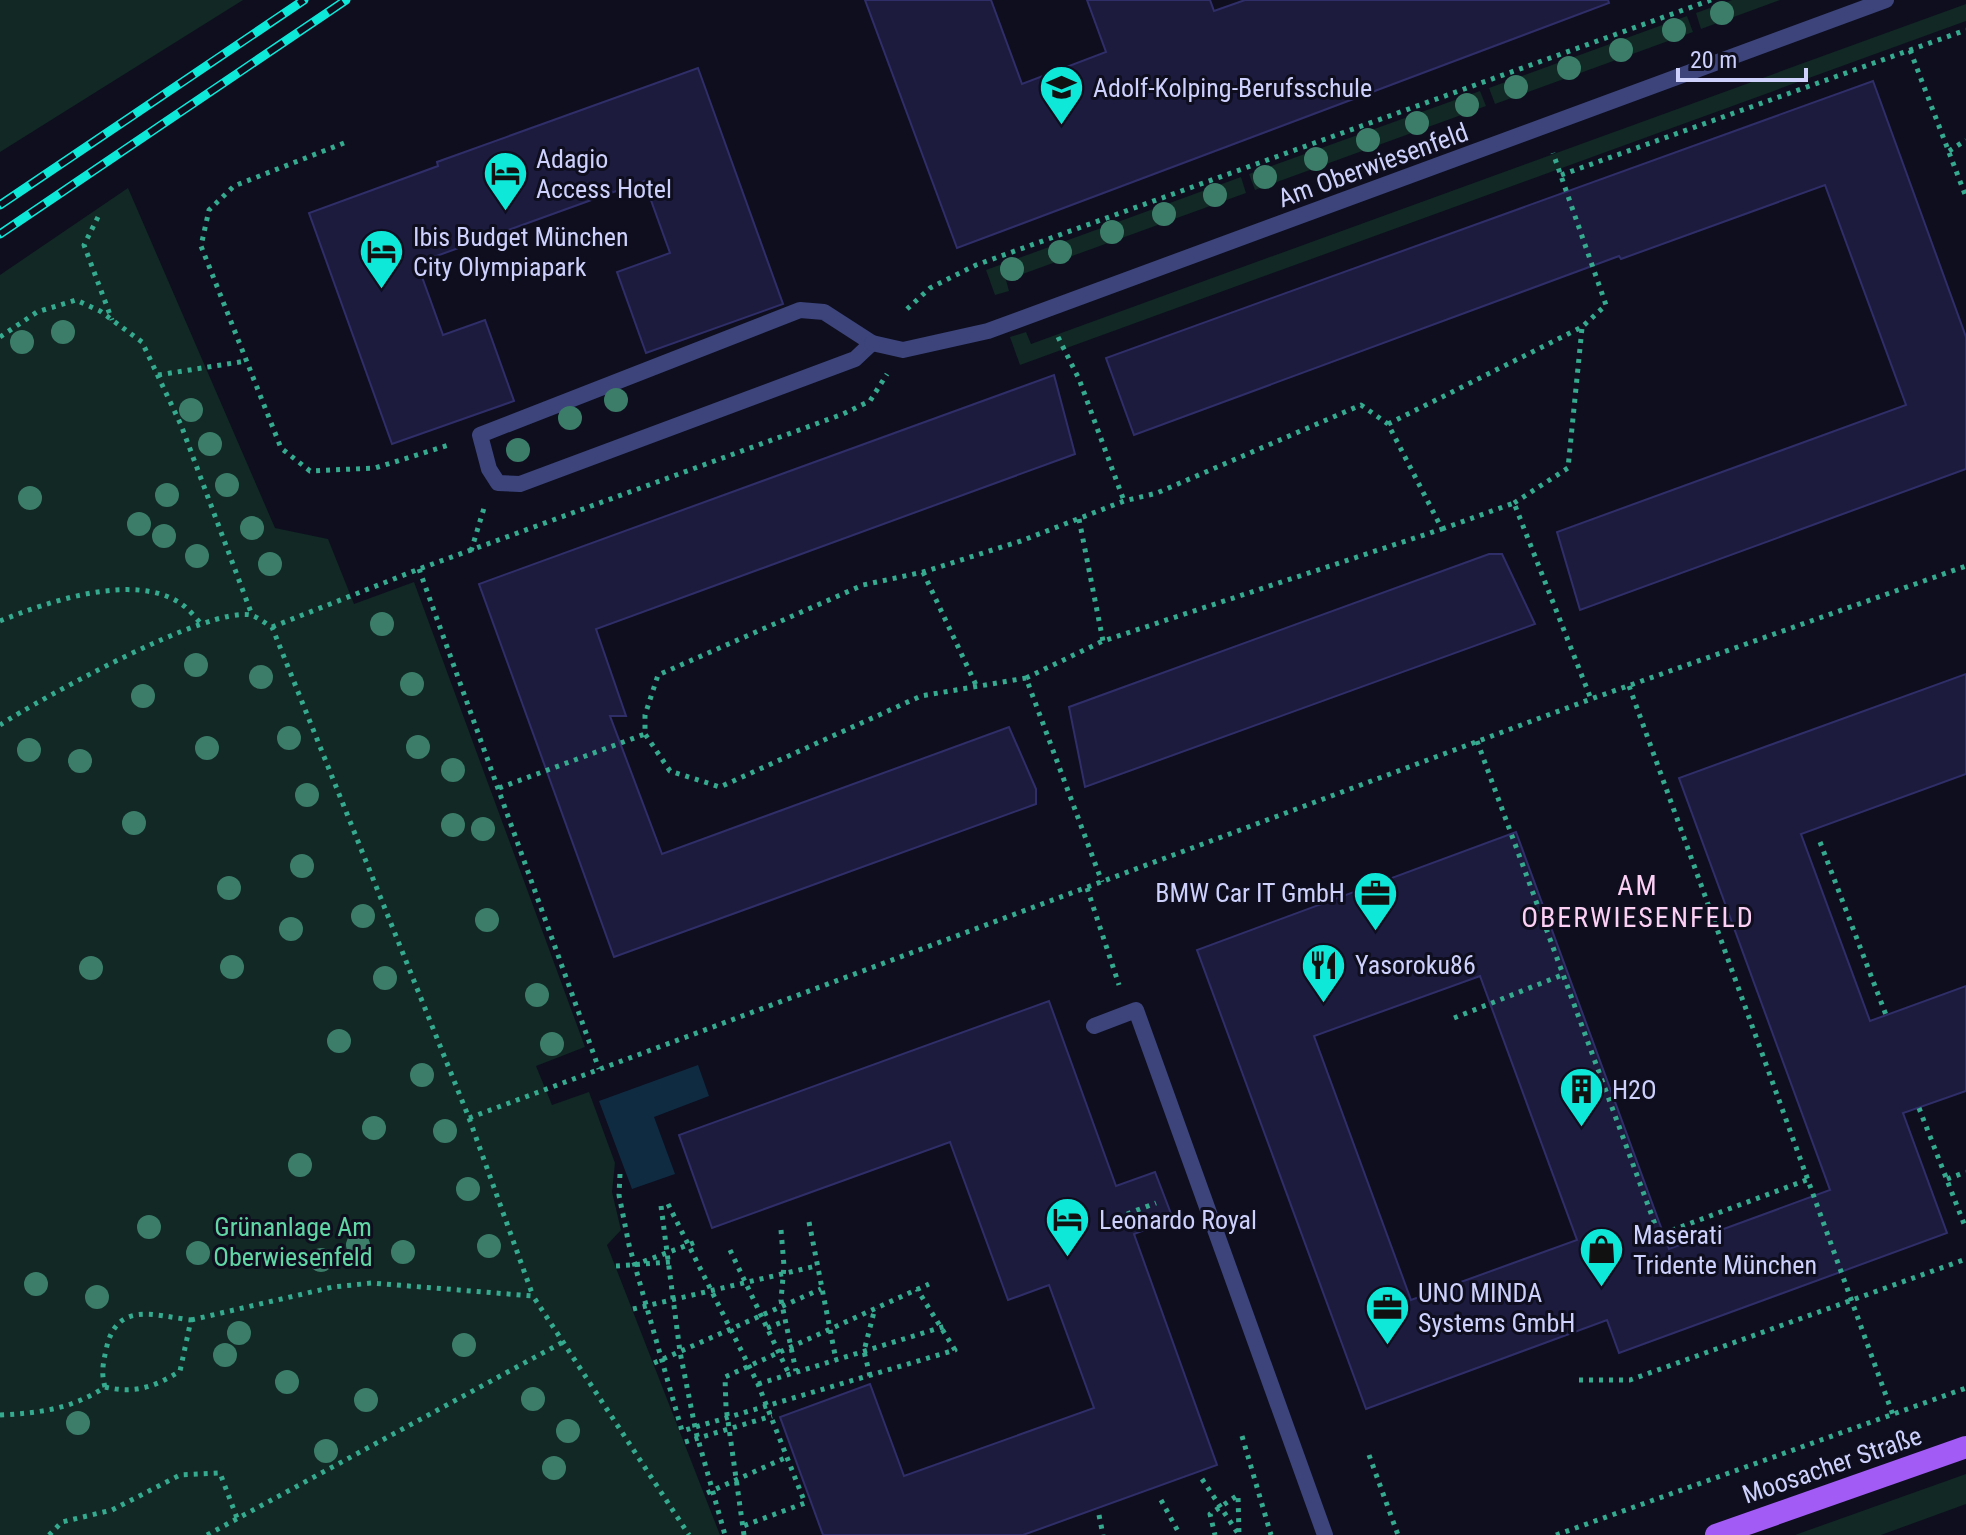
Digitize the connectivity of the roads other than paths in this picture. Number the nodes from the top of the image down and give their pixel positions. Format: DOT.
graph roads {
  1 [pos="1886,0"];
  2 [pos="872,343"];
  3 [pos="1094,1026"];
  4 [pos="1966,1447"];
  5 [pos="1325,1535"];
  6 [pos="1716,1535"];
  1 -- 2 [label="street, Am Oberwiesenfeld"];
  2 -- 2 [label="street"];
  3 -- 5 [label="street"];
  4 -- 6 [label="main road, Moosacher Straße"];
}
